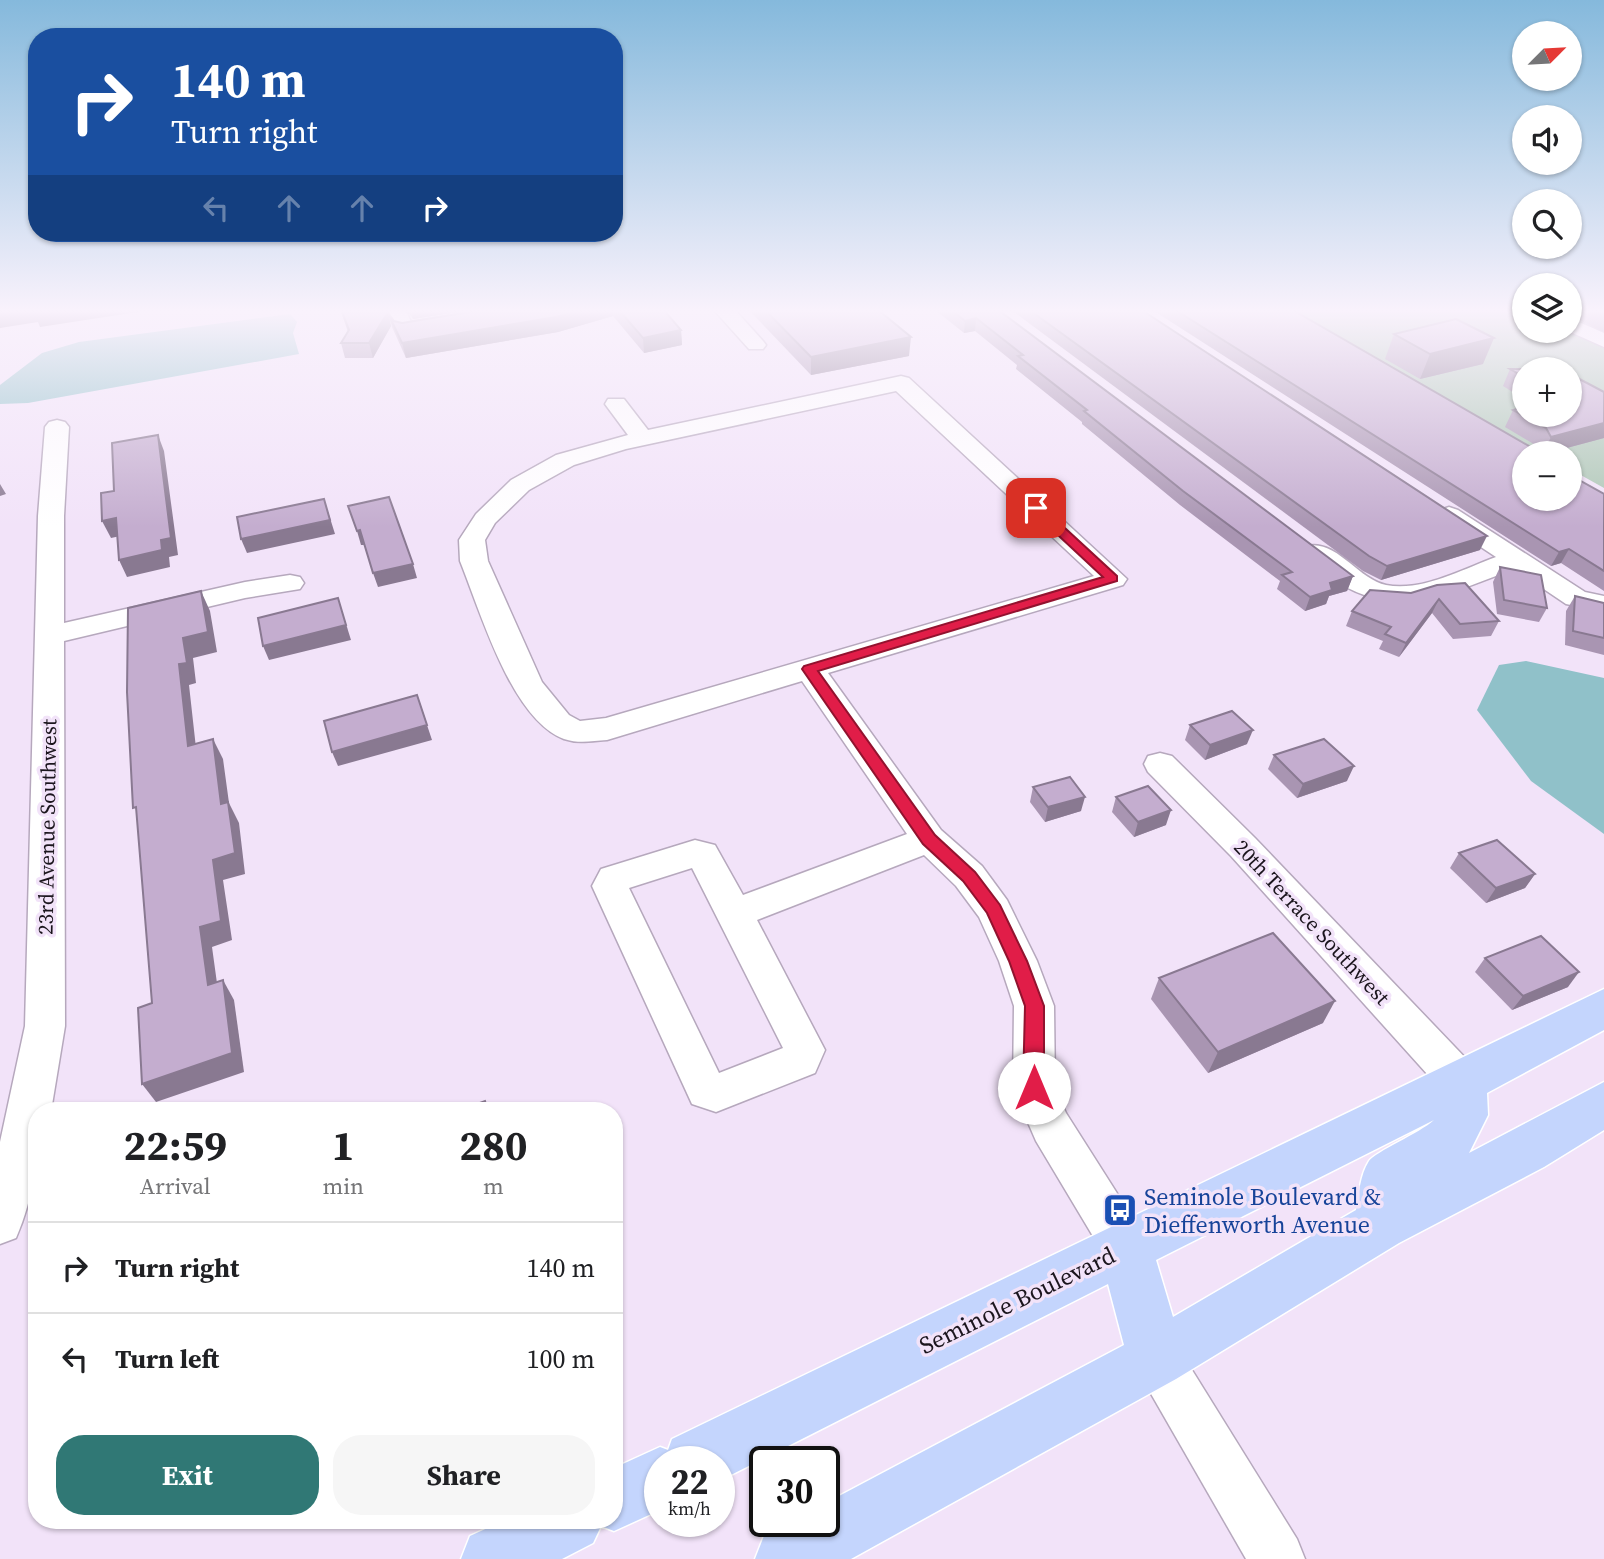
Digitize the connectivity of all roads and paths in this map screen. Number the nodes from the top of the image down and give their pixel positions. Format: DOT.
graph roads {
  1 [pos="616,404"];
  2 [pos="57,427"];
  3 [pos="642,439"];
  4 [pos="1435,506"];
  5 [pos="1298,538"];
  6 [pos="1516,559"];
  7 [pos="290,583"];
  8 [pos="1604,604"];
  9 [pos="52,635"];
  10 [pos="809,669"];
  11 [pos="1160,764"];
  12 [pos="929,839"];
  13 [pos="735,912"];
  14 [pos="1604,1007"];
  15 [pos="1461,1082"];
  16 [pos="31,1102"];
  17 [pos="1604,1104"];
  18 [pos="28,1119"];
  19 [pos="0,1222"];
  20 [pos="1380,1225"];
  21 [pos="1125,1247"];
  22 [pos="1156,1359"];
  23 [pos="724,1446"];
  24 [pos="644,1486"];
  25 [pos="623,1496"];
  26 [pos="555,1529"];
  27 [pos="493,1559"];
  28 [pos="787,1559"];
  29 [pos="1277,1559"];
  1 -- 3 [label="street"];
  2 -- 9 [label="street, 23rd Avenue Southwest"];
  3 -- 10 [label="street"];
  3 -- 10 [label="street"];
  4 -- 6 [label="street"];
  5 -- 6 [label="street"];
  6 -- 8 [label="street"];
  7 -- 9 [label="street"];
  9 -- 16 [label="street, 23rd Avenue Southwest"];
  10 -- 12 [label="street"];
  11 -- 15 [label="street, 20th Terrace Southwest"];
  12 -- 13 [label="street"];
  12 -- 21 [label="street"];
  13 -- 13 [label="street"];
  14 -- 15 [label="main road, Seminole Boulevard"];
  15 -- 20 [label="main road"];
  15 -- 21 [label="main road, Seminole Boulevard"];
  17 -- 20 [label="main road"];
  18 -- 19 [label="street, 23rd Avenue Southwest"];
  20 -- 22 [label="main road"];
  21 -- 22 [label="main road"];
  21 -- 23 [label="main road, Seminole Boulevard"];
  22 -- 28 [label="main road"];
  22 -- 29 [label="street"];
  24 -- 25 [label="main road"];
  26 -- 27 [label="main road"];
}
